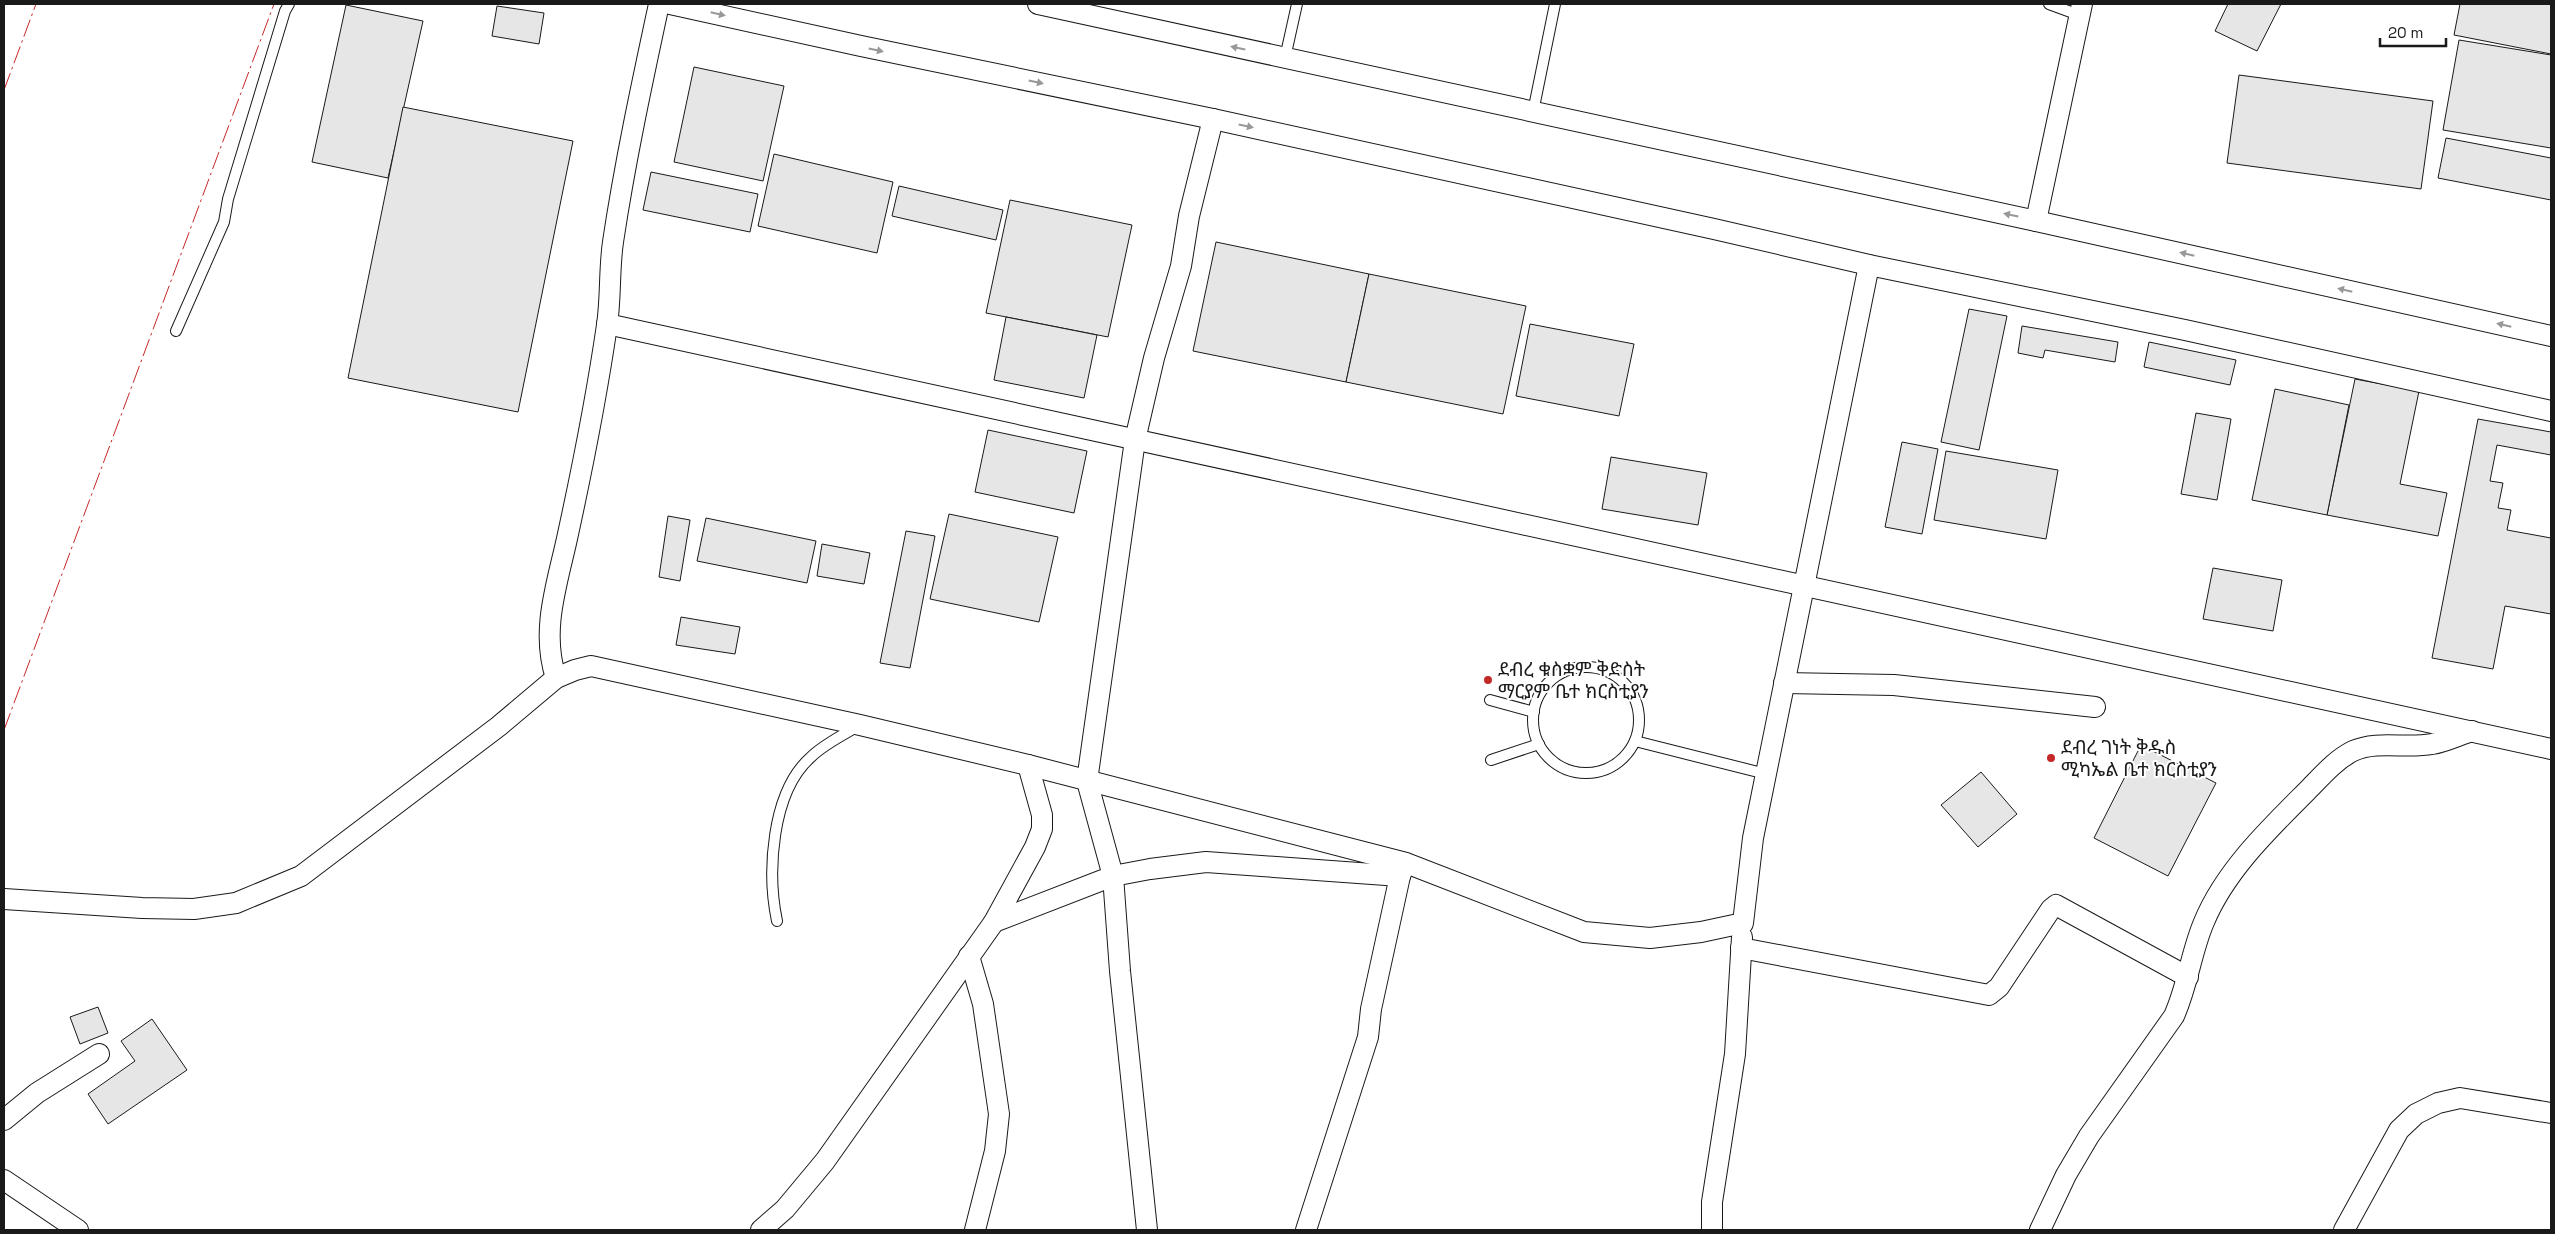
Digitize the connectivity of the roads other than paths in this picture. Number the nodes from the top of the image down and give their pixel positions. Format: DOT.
graph roads {
  1 [pos="289,4"];
  2 [pos="659,4"];
  3 [pos="670,4"];
  4 [pos="1038,4"];
  5 [pos="1297,4"];
  6 [pos="1555,4"];
  7 [pos="2049,4"];
  8 [pos="2081,10"];
  9 [pos="1285,58"];
  10 [pos="1534,112"];
  11 [pos="1213,119"];
  12 [pos="2036,221"];
  13 [pos="1869,265"];
  14 [pos="607,324"];
  15 [pos="176,331"];
  16 [pos="2551,336"];
  17 [pos="2551,411"];
  18 [pos="1135,440"];
  19 [pos="1804,585"];
  20 [pos="556,678"];
  21 [pos="1784,684"];
  22 [pos="1490,700"];
  23 [pos="2095,707"];
  24 [pos="1534,712"];
  25 [pos="860,725"];
  26 [pos="2472,731"];
  27 [pos="1635,741"];
  28 [pos="1539,744"];
  29 [pos="2551,750"];
  30 [pos="1491,760"];
  31 [pos="1028,765"];
  32 [pos="1766,774"];
  33 [pos="1088,781"];
  34 [pos="1403,869"];
  35 [pos="1113,876"];
  36 [pos="4,899"];
  37 [pos="777,921"];
  38 [pos="994,922"];
  39 [pos="1743,922"];
  40 [pos="1741,948"];
  41 [pos="969,956"];
  42 [pos="2188,978"];
  43 [pos="99,1054"];
  44 [pos="2551,1113"];
  45 [pos="4,1120"];
  46 [pos="4,1180"];
  47 [pos="78,1230"];
  48 [pos="761,1230"];
  49 [pos="975,1230"];
  50 [pos="1147,1230"];
  51 [pos="1306,1230"];
  52 [pos="1712,1230"];
  53 [pos="2040,1230"];
  54 [pos="2344,1230"];
  1 -- 15 [label="lane"];
  2 -- 14 [label="street"];
  3 -- 11 [label="street, one-way"];
  9 -- 4 [label="street, one-way"];
  5 -- 9 [label="lane"];
  6 -- 10 [label="lane"];
  7 -- 8 [label="lane"];
  8 -- 12 [label="street"];
  9 -- 10 [label="street"];
  12 -- 10 [label="street, one-way"];
  11 -- 13 [label="street, one-way"];
  11 -- 18 [label="street"];
  16 -- 12 [label="street, one-way"];
  13 -- 17 [label="street"];
  13 -- 19 [label="street"];
  14 -- 18 [label="street"];
  14 -- 20 [label="street"];
  18 -- 19 [label="street"];
  18 -- 33 [label="street"];
  19 -- 21 [label="street"];
  19 -- 26 [label="street"];
  20 -- 25 [label="street"];
  20 -- 36 [label="street"];
  21 -- 23 [label="street"];
  21 -- 32 [label="street"];
  22 -- 24 [label="lane"];
  24 -- 27 [label="lane"];
  24 -- 28 [label="lane"];
  25 -- 31 [label="street"];
  25 -- 37 [label="lane"];
  26 -- 29 [label="street"];
  26 -- 42 [label="street"];
  27 -- 28 [label="lane"];
  27 -- 32 [label="lane"];
  28 -- 30 [label="lane"];
  31 -- 33 [label="street"];
  31 -- 38 [label="street"];
  32 -- 39 [label="street"];
  33 -- 34 [label="street"];
  33 -- 35 [label="street"];
  34 -- 35 [label="street"];
  34 -- 39 [label="street"];
  34 -- 51 [label="street"];
  35 -- 38 [label="street"];
  35 -- 50 [label="street"];
  38 -- 41 [label="street"];
  39 -- 40 [label="street"];
  40 -- 42 [label="street"];
  40 -- 52 [label="street"];
  41 -- 48 [label="street"];
  41 -- 49 [label="street"];
  42 -- 53 [label="street"];
  43 -- 45 [label="street"];
  44 -- 54 [label="street"];
  46 -- 47 [label="street"];
}
